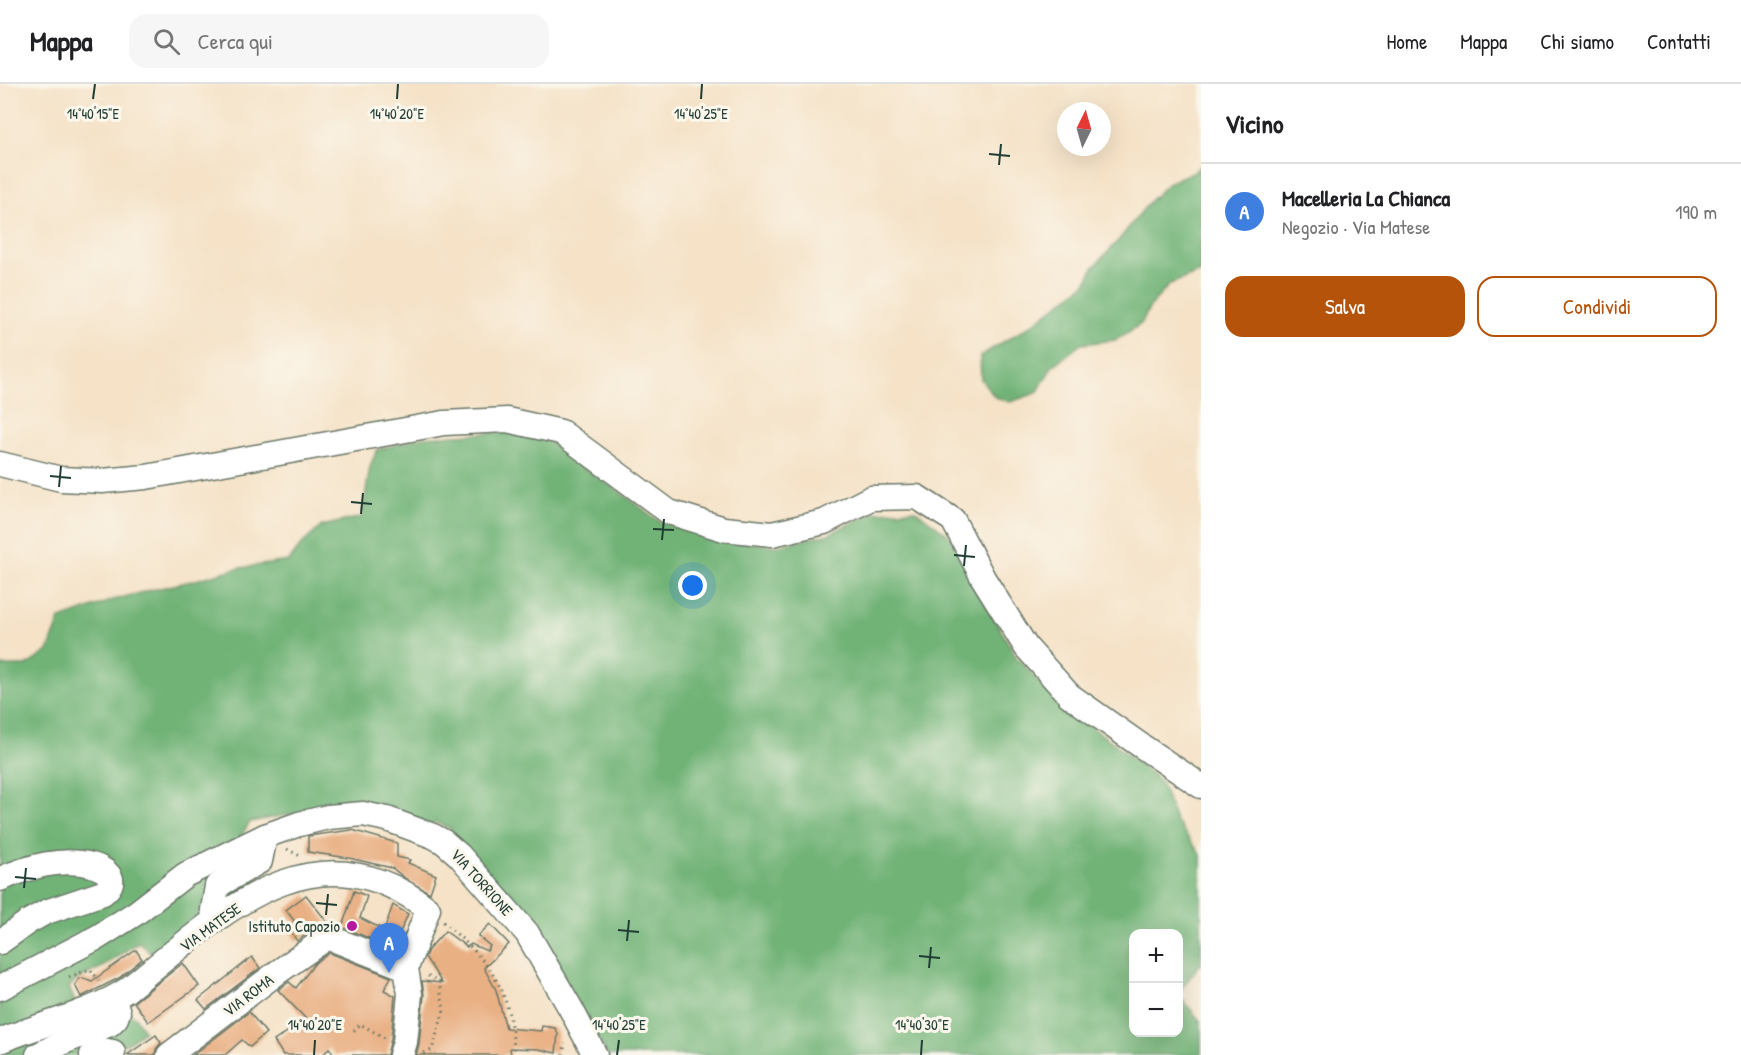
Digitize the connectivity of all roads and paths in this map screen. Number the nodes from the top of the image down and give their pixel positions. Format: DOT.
graph roads {
  1 [pos="0,464"];
  2 [pos="1201,786"];
  3 [pos="265,836"];
  4 [pos="0,879"];
  5 [pos="428,909"];
  6 [pos="215,920"];
  7 [pos="0,942"];
  8 [pos="406,968"];
  9 [pos="0,988"];
  10 [pos="113,999"];
  11 [pos="354,1031"];
  12 [pos="385,1037"];
  13 [pos="0,1041"];
  14 [pos="38,1055"];
  15 [pos="169,1055"];
  16 [pos="401,1055"];
  17 [pos="418,1055"];
  18 [pos="515,1055"];
  19 [pos="595,1055"];
  1 -- 2 [label="street"];
  3 -- 6 [label="street"];
  3 -- 9 [label="street, VIA TORRIONE"];
  3 -- 19 [label="street, VIA TORRIONE"];
  4 -- 7 [label="street"];
  5 -- 6 [label="street, VIA MATESE"];
  5 -- 8 [label="street"];
  5 -- 18 [label="path"];
  6 -- 10 [label="street, VIA MATESE"];
  8 -- 15 [label="street, VIA ROMA"];
  8 -- 16 [label="street"];
  8 -- 17 [label="path"];
  10 -- 13 [label="street, VIA MATESE"];
  10 -- 14 [label="street"];
  11 -- 12 [label="path"];
}
